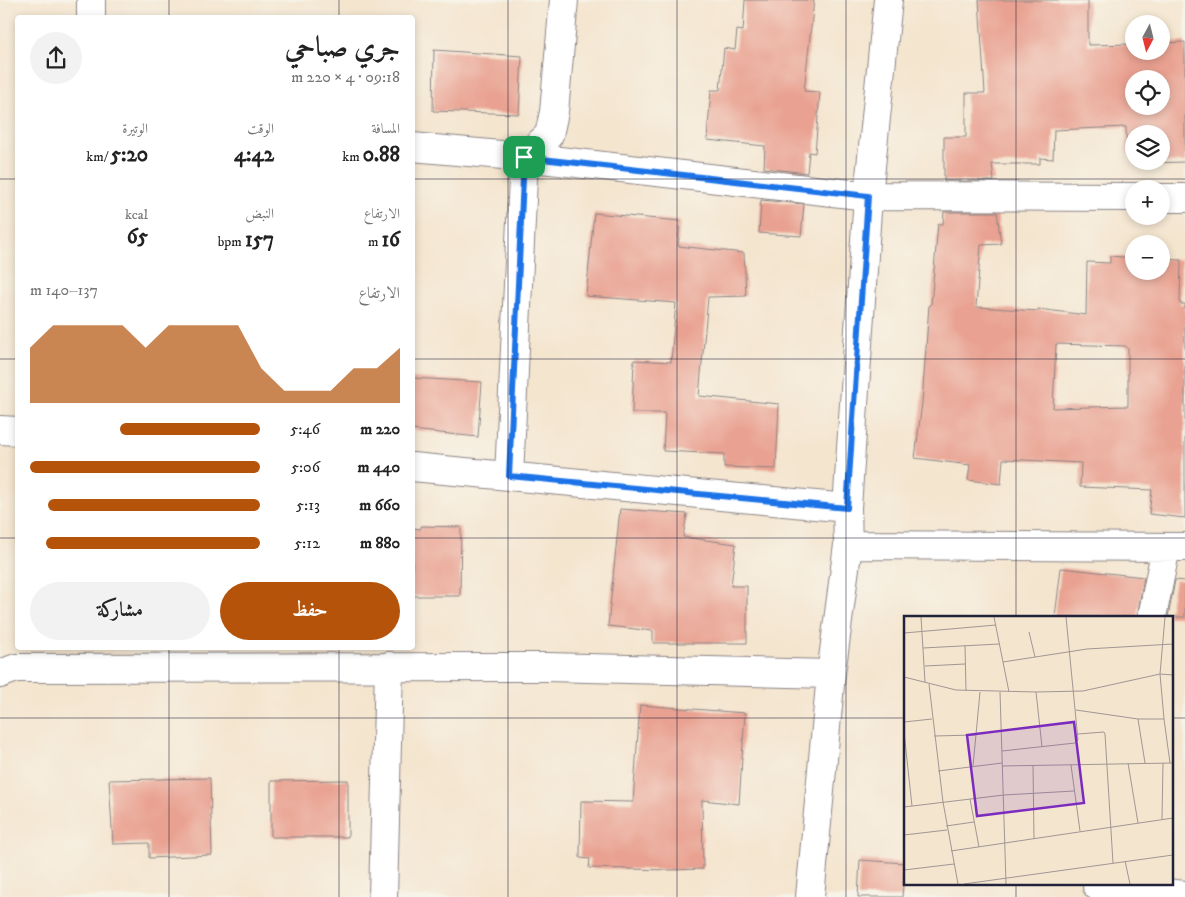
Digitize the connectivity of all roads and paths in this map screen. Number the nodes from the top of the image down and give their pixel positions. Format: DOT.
graph roads {
  1 [pos="91,0"];
  2 [pos="564,0"];
  3 [pos="888,0"];
  4 [pos="91,15"];
  5 [pos="415,147"];
  6 [pos="524,157"];
  7 [pos="868,196"];
  8 [pos="1125,197"];
  9 [pos="1170,198"];
  10 [pos="1185,198"];
  11 [pos="0,430"];
  12 [pos="15,431"];
  13 [pos="415,467"];
  14 [pos="509,476"];
  15 [pos="847,508"];
  16 [pos="848,545"];
  17 [pos="1175,547"];
  18 [pos="1152,616"];
  19 [pos="388,666"];
  20 [pos="0,674"];
  21 [pos="831,674"];
  22 [pos="1096,889"];
  23 [pos="1185,895"];
  24 [pos="383,897"];
  25 [pos="810,897"];
  1 -- 4 [label="street"];
  2 -- 6 [label="street"];
  3 -- 7 [label="street"];
  5 -- 6 [label="street"];
  6 -- 7 [label="street"];
  6 -- 14 [label="street"];
  7 -- 8 [label="street"];
  7 -- 15 [label="street"];
  9 -- 10 [label="street"];
  11 -- 12 [label="street"];
  13 -- 14 [label="street"];
  14 -- 15 [label="street"];
  15 -- 16 [label="street"];
  16 -- 17 [label="street"];
  16 -- 21 [label="street"];
  17 -- 18 [label="street"];
  19 -- 20 [label="street"];
  19 -- 21 [label="street"];
  19 -- 24 [label="street"];
  21 -- 25 [label="street"];
  22 -- 23 [label="street"];
}
